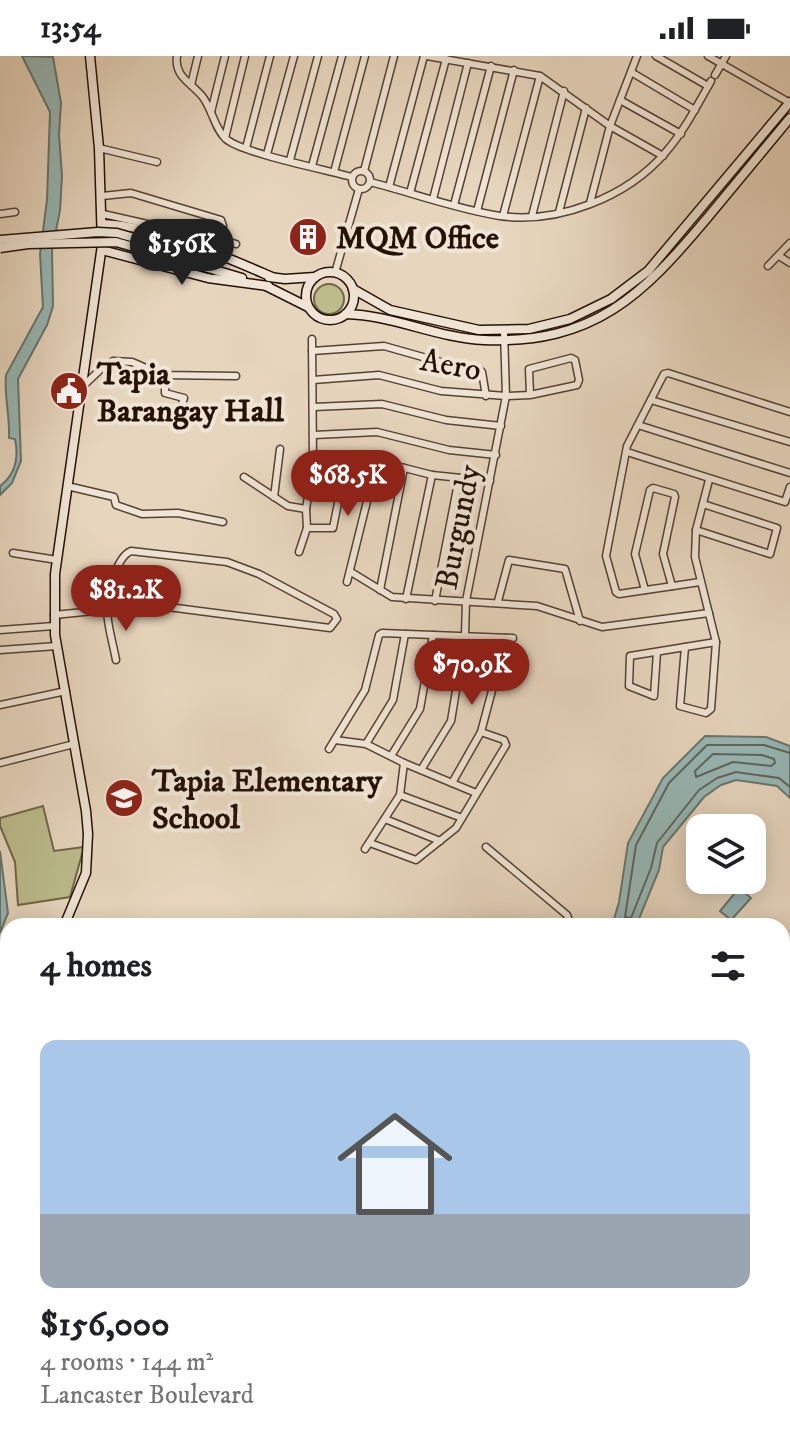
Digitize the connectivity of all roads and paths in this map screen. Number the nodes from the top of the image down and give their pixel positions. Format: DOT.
graph roads {
  1 [pos="90,56"];
  2 [pos="177,56"];
  3 [pos="198,56"];
  4 [pos="225,56"];
  5 [pos="245,56"];
  6 [pos="270,56"];
  7 [pos="294,56"];
  8 [pos="318,56"];
  9 [pos="342,56"];
  10 [pos="365,56"];
  11 [pos="394,56"];
  12 [pos="426,56"];
  13 [pos="637,56"];
  14 [pos="656,56"];
  15 [pos="708,56"];
  16 [pos="726,56"];
  17 [pos="446,59"];
  18 [pos="468,63"];
  19 [pos="722,64"];
  20 [pos="491,66"];
  21 [pos="514,70"];
  22 [pos="631,72"];
  23 [pos="540,76"];
  24 [pos="712,81"];
  25 [pos="191,85"];
  26 [pos="564,91"];
  27 [pos="620,100"];
  28 [pos="790,103"];
  29 [pos="586,108"];
  30 [pos="695,110"];
  31 [pos="211,112"];
  32 [pos="790,118"];
  33 [pos="610,126"];
  34 [pos="681,134"];
  35 [pos="225,138"];
  36 [pos="99,148"];
  37 [pos="246,148"];
  38 [pos="267,154"];
  39 [pos="663,156"];
  40 [pos="290,160"];
  41 [pos="157,162"];
  42 [pos="312,166"];
  43 [pos="364,171"];
  44 [pos="334,172"];
  45 [pos="352,177"];
  46 [pos="370,182"];
  47 [pos="389,187"];
  48 [pos="359,189"];
  49 [pos="410,193"];
  50 [pos="102,196"];
  51 [pos="433,199"];
  52 [pos="590,203"];
  53 [pos="454,205"];
  54 [pos="477,211"];
  55 [pos="15,212"];
  56 [pos="559,212"];
  57 [pos="0,214"];
  58 [pos="503,216"];
  59 [pos="532,216"];
  60 [pos="103,219"];
  61 [pos="220,239"];
  62 [pos="0,240"];
  63 [pos="790,243"];
  64 [pos="236,244"];
  65 [pos="0,248"];
  66 [pos="102,250"];
  67 [pos="779,256"];
  68 [pos="790,263"];
  69 [pos="217,266"];
  70 [pos="768,266"];
  71 [pos="335,273"];
  72 [pos="316,277"];
  73 [pos="270,282"];
  74 [pos="353,289"];
  75 [pos="308,307"];
  76 [pos="346,314"];
  77 [pos="504,336"];
  78 [pos="312,339"];
  79 [pos="312,351"];
  80 [pos="165,375"];
  81 [pos="236,376"];
  82 [pos="313,380"];
  83 [pos="81,388"];
  84 [pos="530,395"];
  85 [pos="486,396"];
  86 [pos="506,396"];
  87 [pos="651,400"];
  88 [pos="181,407"];
  89 [pos="314,407"];
  90 [pos="790,412"];
  91 [pos="638,425"];
  92 [pos="501,426"];
  93 [pos="314,435"];
  94 [pos="790,442"];
  95 [pos="280,449"];
  96 [pos="627,452"];
  97 [pos="496,455"];
  98 [pos="377,461"];
  99 [pos="346,463"];
  100 [pos="313,465"];
  101 [pos="404,468"];
  102 [pos="790,473"];
  103 [pos="432,475"];
  104 [pos="244,477"];
  105 [pos="459,478"];
  106 [pos="709,480"];
  107 [pos="490,481"];
  108 [pos="67,486"];
  109 [pos="790,487"];
  110 [pos="274,497"];
  111 [pos="703,504"];
  112 [pos="306,509"];
  113 [pos="223,522"];
  114 [pos="307,528"];
  115 [pos="696,530"];
  116 [pos="299,552"];
  117 [pos="13,553"];
  118 [pos="57,560"];
  119 [pos="351,572"];
  120 [pos="347,582"];
  121 [pos="700,582"];
  122 [pos="672,586"];
  123 [pos="380,590"];
  124 [pos="645,590"];
  125 [pos="406,599"];
  126 [pos="435,601"];
  127 [pos="466,601"];
  128 [pos="498,601"];
  129 [pos="107,611"];
  130 [pos="709,613"];
  131 [pos="54,615"];
  132 [pos="580,621"];
  133 [pos="54,626"];
  134 [pos="0,630"];
  135 [pos="405,634"];
  136 [pos="433,635"];
  137 [pos="465,636"];
  138 [pos="716,642"];
  139 [pos="57,646"];
  140 [pos="685,647"];
  141 [pos="0,650"];
  142 [pos="657,652"];
  143 [pos="116,660"];
  144 [pos="66,691"];
  145 [pos="0,705"];
  146 [pos="481,732"];
  147 [pos="335,740"];
  148 [pos="74,744"];
  149 [pos="366,744"];
  150 [pos="329,749"];
  151 [pos="391,756"];
  152 [pos="0,763"];
  153 [pos="404,763"];
  154 [pos="421,770"];
  155 [pos="452,783"];
  156 [pos="476,793"];
  157 [pos="400,795"];
  158 [pos="462,818"];
  159 [pos="385,819"];
  160 [pos="440,841"];
  161 [pos="486,847"];
  162 [pos="68,918"];
  163 [pos="569,918"];
  1 -- 36 [label="main road"];
  2 -- 25 [label="street"];
  3 -- 25 [label="street"];
  4 -- 31 [label="street"];
  5 -- 35 [label="street"];
  6 -- 37 [label="street"];
  7 -- 38 [label="street"];
  8 -- 40 [label="street"];
  9 -- 42 [label="street"];
  10 -- 44 [label="street"];
  11 -- 43 [label="street"];
  12 -- 17 [label="street"];
  12 -- 47 [label="street"];
  13 -- 22 [label="street"];
  14 -- 24 [label="street"];
  15 -- 19 [label="street"];
  16 -- 19 [label="street"];
  17 -- 18 [label="street"];
  17 -- 49 [label="street"];
  18 -- 20 [label="street"];
  18 -- 51 [label="street"];
  19 -- 24 [label="street"];
  19 -- 28 [label="street"];
  20 -- 21 [label="street"];
  20 -- 53 [label="street"];
  21 -- 23 [label="street"];
  21 -- 54 [label="street"];
  22 -- 27 [label="street"];
  22 -- 30 [label="street"];
  23 -- 26 [label="street"];
  23 -- 58 [label="street"];
  24 -- 30 [label="street"];
  25 -- 31 [label="street"];
  26 -- 29 [label="street"];
  26 -- 59 [label="street"];
  27 -- 33 [label="street"];
  27 -- 34 [label="street"];
  28 -- 77 [label="main road"];
  29 -- 33 [label="street"];
  29 -- 56 [label="street"];
  30 -- 34 [label="street"];
  31 -- 35 [label="street"];
  32 -- 77 [label="main road"];
  33 -- 39 [label="street"];
  33 -- 52 [label="street"];
  34 -- 39 [label="street"];
  35 -- 37 [label="street"];
  36 -- 41 [label="street"];
  36 -- 50 [label="main road"];
  37 -- 38 [label="street"];
  38 -- 40 [label="street"];
  39 -- 52 [label="street"];
  40 -- 42 [label="street"];
  42 -- 44 [label="street"];
  43 -- 45 [label="street"];
  43 -- 46 [label="street"];
  44 -- 45 [label="street"];
  45 -- 48 [label="street"];
  46 -- 47 [label="street"];
  46 -- 48 [label="street"];
  47 -- 49 [label="street"];
  48 -- 71 [label="street"];
  49 -- 51 [label="street"];
  50 -- 60 [label="main road"];
  50 -- 61 [label="street"];
  51 -- 53 [label="street"];
  52 -- 56 [label="street"];
  53 -- 54 [label="street"];
  54 -- 58 [label="street"];
  55 -- 57 [label="street"];
  56 -- 59 [label="street"];
  58 -- 59 [label="street"];
  60 -- 61 [label="street"];
  60 -- 66 [label="main road"];
  60 -- 73 [label="main road"];
  61 -- 64 [label="street"];
  62 -- 69 [label="main road, bridge"];
  63 -- 67 [label="street"];
  65 -- 69 [label="main road, bridge"];
  66 -- 73 [label="main road"];
  66 -- 83 [label="main road"];
  67 -- 68 [label="street"];
  67 -- 70 [label="street"];
  69 -- 73 [label="main road"];
  71 -- 72 [label="main road"];
  71 -- 74 [label="main road"];
  72 -- 73 [label="main road"];
  72 -- 75 [label="main road"];
  73 -- 75 [label="main road"];
  74 -- 76 [label="main road"];
  74 -- 77 [label="main road"];
  75 -- 76 [label="main road"];
  76 -- 77 [label="main road"];
  77 -- 86 [label="street, Burgundy"];
  78 -- 79 [label="street"];
  79 -- 82 [label="street"];
  79 -- 85 [label="street"];
  80 -- 81 [label="street"];
  80 -- 83 [label="street"];
  80 -- 88 [label="street"];
  82 -- 85 [label="street, Aero"];
  82 -- 89 [label="street"];
  83 -- 108 [label="main road"];
  84 -- 84 [label="street, Aero"];
  84 -- 86 [label="street, Aero"];
  85 -- 86 [label="street, Aero"];
  86 -- 92 [label="street, Burgundy"];
  87 -- 90 [label="street"];
  87 -- 91 [label="street"];
  87 -- 94 [label="street"];
  89 -- 92 [label="street"];
  89 -- 93 [label="street"];
  91 -- 96 [label="street"];
  91 -- 102 [label="street"];
  92 -- 97 [label="street, Burgundy"];
  93 -- 97 [label="street"];
  93 -- 100 [label="street"];
  95 -- 110 [label="street"];
  96 -- 106 [label="street"];
  96 -- 124 [label="street"];
  97 -- 107 [label="street, Burgundy"];
  98 -- 99 [label="street"];
  98 -- 101 [label="street"];
  98 -- 119 [label="street"];
  99 -- 100 [label="street"];
  99 -- 114 [label="street"];
  100 -- 112 [label="street"];
  101 -- 103 [label="street"];
  101 -- 123 [label="street"];
  103 -- 105 [label="street"];
  103 -- 125 [label="street"];
  104 -- 110 [label="street"];
  105 -- 107 [label="street"];
  105 -- 126 [label="street"];
  106 -- 109 [label="street"];
  106 -- 111 [label="street"];
  107 -- 127 [label="street, Burgundy"];
  108 -- 113 [label="street"];
  108 -- 118 [label="main road"];
  110 -- 112 [label="street"];
  111 -- 115 [label="street"];
  111 -- 115 [label="street"];
  112 -- 114 [label="street"];
  114 -- 116 [label="street"];
  115 -- 121 [label="street"];
  117 -- 118 [label="street"];
  118 -- 131 [label="main road"];
  119 -- 120 [label="street"];
  119 -- 123 [label="street"];
  121 -- 122 [label="street"];
  121 -- 130 [label="street"];
  122 -- 124 [label="street"];
  122 -- 124 [label="street"];
  123 -- 125 [label="street"];
  125 -- 126 [label="street"];
  126 -- 127 [label="street"];
  127 -- 128 [label="street"];
  127 -- 137 [label="street, Burgundy"];
  128 -- 132 [label="street"];
  128 -- 132 [label="street"];
  129 -- 129 [label="street"];
  129 -- 131 [label="street"];
  129 -- 143 [label="street"];
  130 -- 132 [label="street"];
  130 -- 138 [label="street"];
  131 -- 133 [label="main road"];
  133 -- 134 [label="street"];
  133 -- 139 [label="main road"];
  135 -- 136 [label="street"];
  135 -- 147 [label="street"];
  135 -- 149 [label="street"];
  136 -- 137 [label="street"];
  136 -- 151 [label="street"];
  137 -- 146 [label="street"];
  137 -- 154 [label="street, Burgundy"];
  138 -- 140 [label="street"];
  138 -- 140 [label="street"];
  139 -- 141 [label="street"];
  139 -- 144 [label="main road"];
  140 -- 142 [label="street"];
  142 -- 142 [label="street"];
  144 -- 145 [label="street"];
  144 -- 148 [label="main road"];
  146 -- 155 [label="street"];
  146 -- 156 [label="street"];
  147 -- 149 [label="street"];
  147 -- 150 [label="street"];
  148 -- 152 [label="street"];
  148 -- 162 [label="main road"];
  149 -- 151 [label="street"];
  151 -- 153 [label="street"];
  153 -- 154 [label="street"];
  153 -- 157 [label="street"];
  154 -- 155 [label="street"];
  155 -- 156 [label="street"];
  156 -- 158 [label="street"];
  157 -- 158 [label="street"];
  157 -- 159 [label="street"];
  158 -- 160 [label="street"];
  159 -- 160 [label="street"];
  159 -- 160 [label="street"];
  161 -- 163 [label="street"];
}
